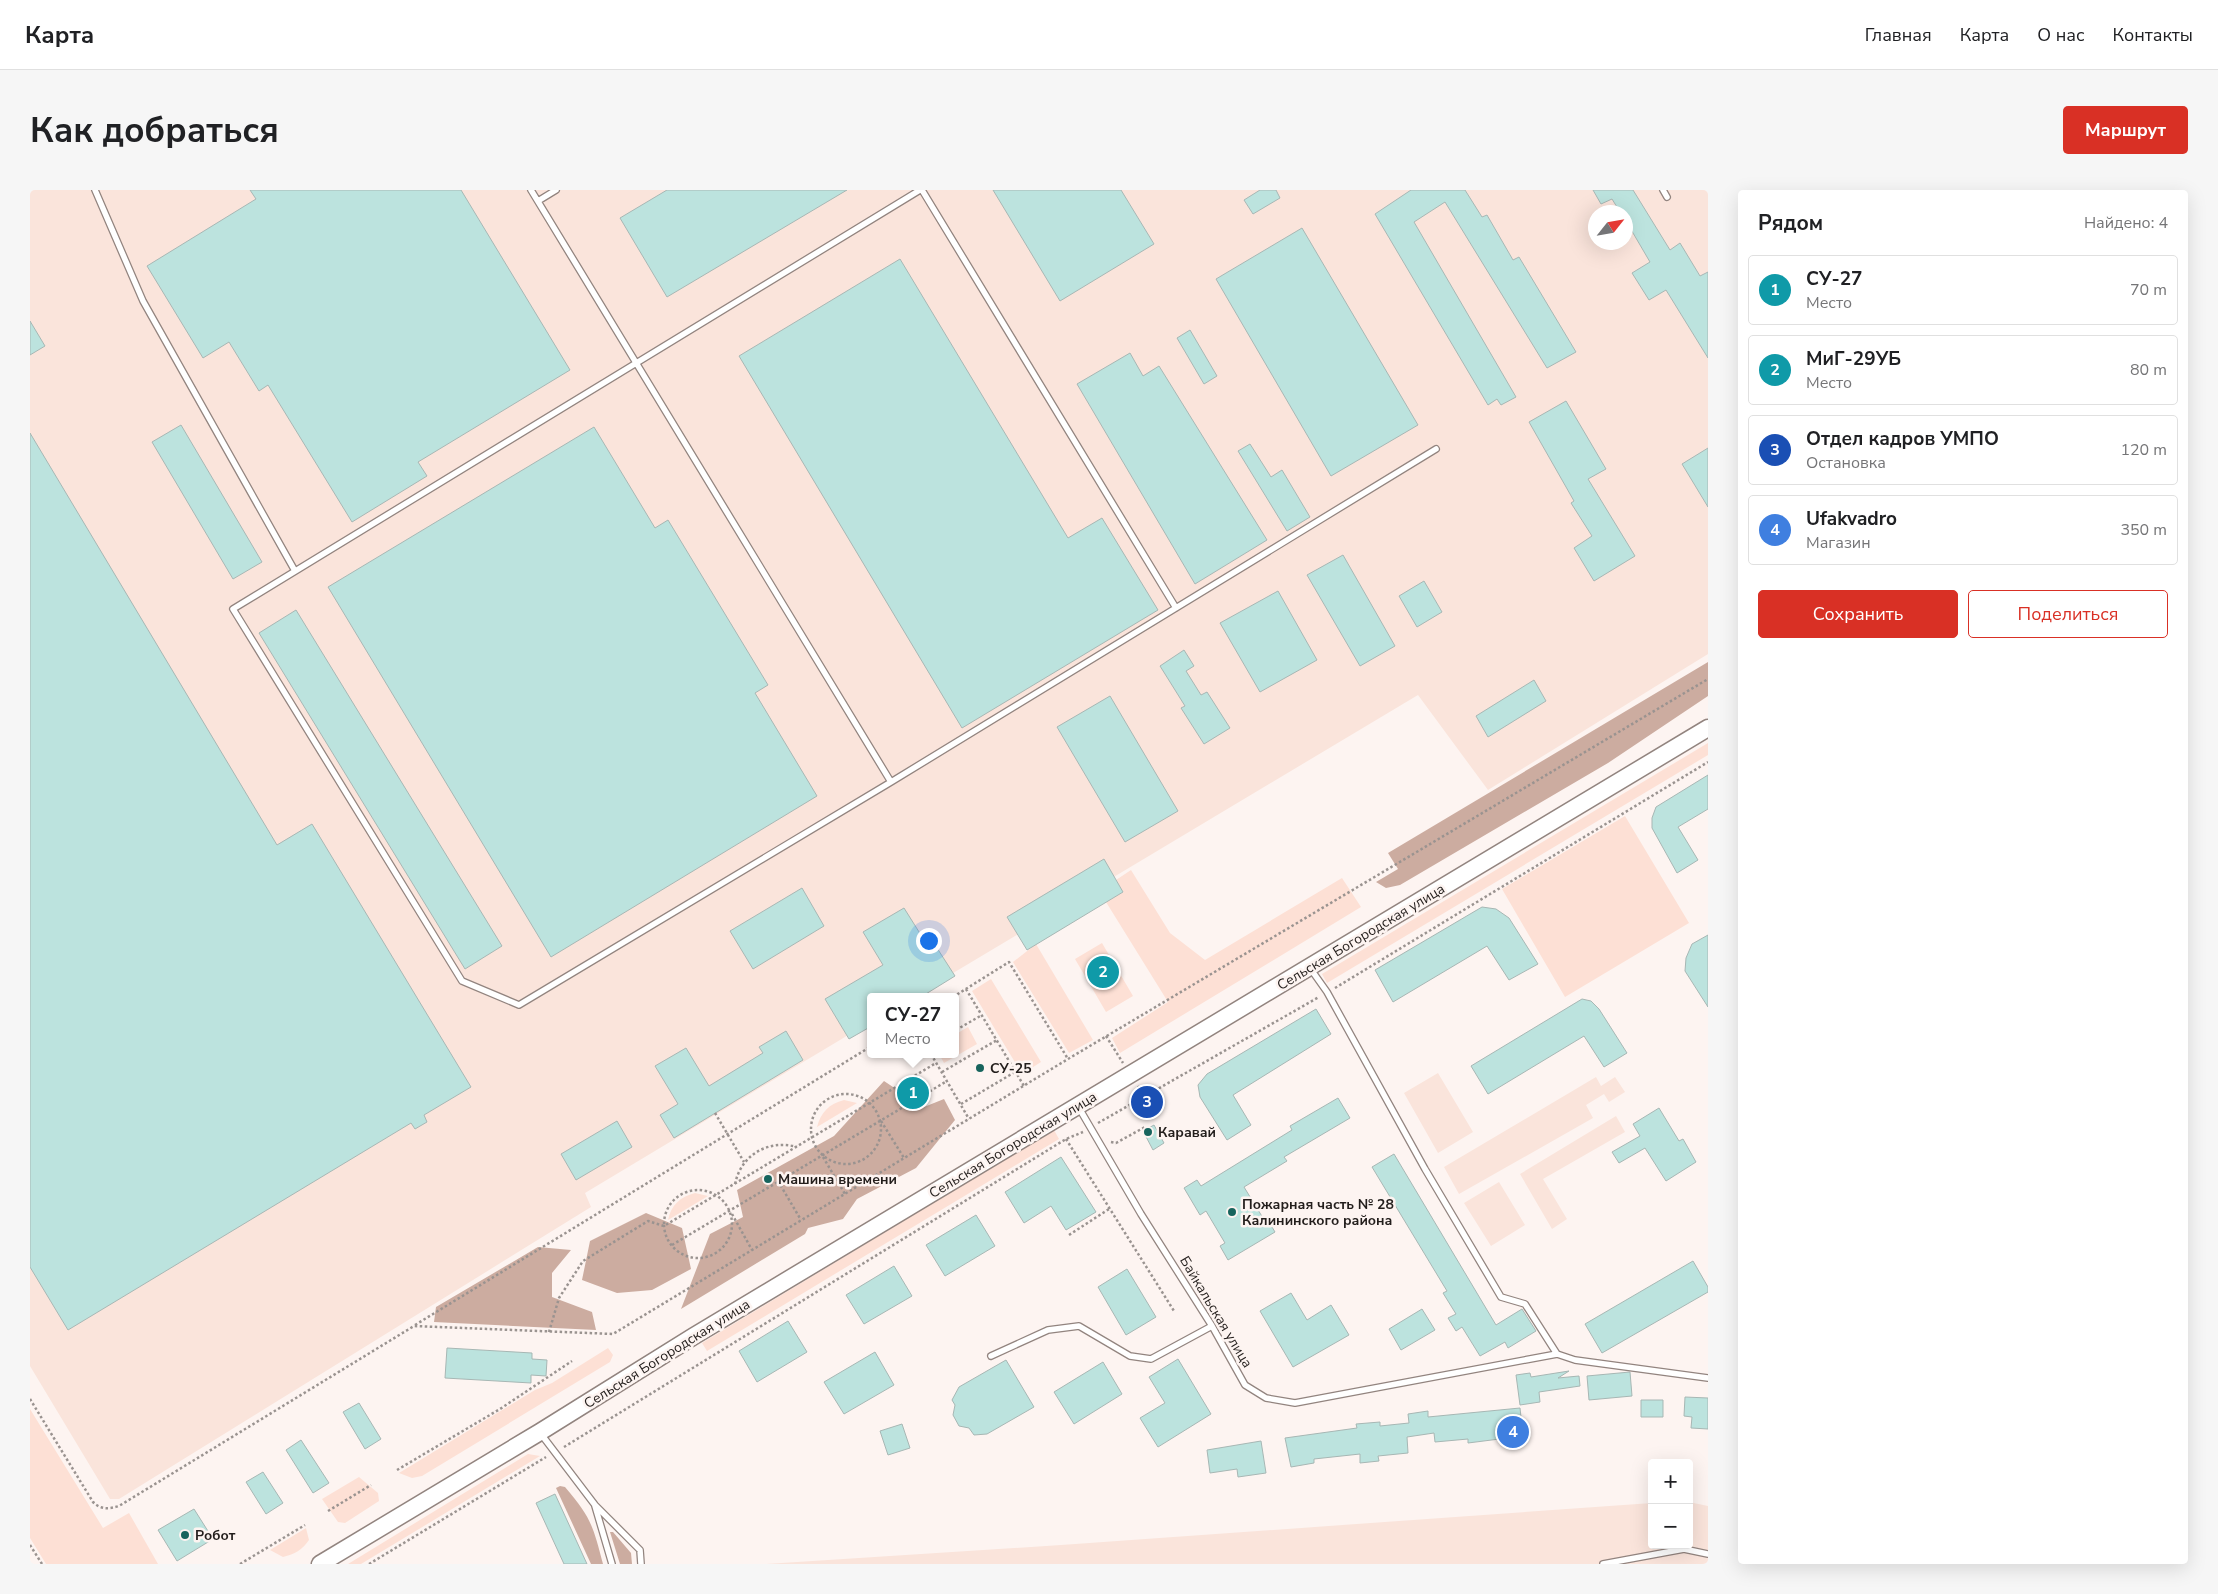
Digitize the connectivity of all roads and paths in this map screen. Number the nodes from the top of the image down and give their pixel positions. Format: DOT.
graph roads {
  1 [pos="95,190"];
  2 [pos="531,190"];
  3 [pos="556,190"];
  4 [pos="921,190"];
  5 [pos="1663,190"];
  6 [pos="1667,197"];
  7 [pos="538,201"];
  8 [pos="636,362"];
  9 [pos="1436,449"];
  10 [pos="295,570"];
  11 [pos="1176,608"];
  12 [pos="1708,679"];
  13 [pos="1708,728"];
  14 [pos="1708,762"];
  15 [pos="891,782"];
  16 [pos="1310,968"];
  17 [pos="966,989"];
  18 [pos="1327,992"];
  19 [pos="959,993"];
  20 [pos="982,1015"];
  21 [pos="959,1028"];
  22 [pos="997,1040"];
  23 [pos="867,1050"];
  24 [pos="933,1058"];
  25 [pos="1068,1059"];
  26 [pos="936,1063"];
  27 [pos="942,1072"];
  28 [pos="1015,1072"];
  29 [pos="947,1081"];
  30 [pos="1024,1086"];
  31 [pos="870,1103"];
  32 [pos="960,1104"];
  33 [pos="1078,1106"];
  34 [pos="714,1113"];
  35 [pos="969,1119"];
  36 [pos="880,1120"];
  37 [pos="1098,1123"];
  38 [pos="1145,1127"];
  39 [pos="1091,1128"];
  40 [pos="1101,1129"];
  41 [pos="728,1135"];
  42 [pos="812,1138"];
  43 [pos="1066,1139"];
  44 [pos="1108,1142"];
  45 [pos="797,1146"];
  46 [pos="822,1155"];
  47 [pos="904,1158"];
  48 [pos="744,1162"];
  49 [pos="778,1181"];
  50 [pos="735,1184"];
  51 [pos="845,1194"];
  52 [pos="716,1195"];
  53 [pos="1109,1209"];
  54 [pos="730,1210"];
  55 [pos="801,1220"];
  56 [pos="664,1226"];
  57 [pos="1069,1235"];
  58 [pos="672,1245"];
  59 [pos="752,1250"];
  60 [pos="1174,1311"];
  61 [pos="414,1326"];
  62 [pos="1212,1326"];
  63 [pos="549,1332"];
  64 [pos="1558,1354"];
  65 [pos="991,1356"];
  66 [pos="572,1361"];
  67 [pos="1708,1378"];
  68 [pos="30,1399"];
  69 [pos="540,1432"];
  70 [pos="554,1453"];
  71 [pos="397,1470"];
  72 [pos="371,1485"];
  73 [pos="594,1505"];
  74 [pos="328,1511"];
  75 [pos="305,1525"];
  76 [pos="30,1545"];
  77 [pos="1708,1554"];
  78 [pos="42,1564"];
  79 [pos="240,1564"];
  80 [pos="320,1564"];
  81 [pos="369,1564"];
  82 [pos="612,1564"];
  83 [pos="641,1564"];
  84 [pos="1603,1564"];
  1 -- 10 [label="lane"];
  2 -- 7 [label="lane"];
  3 -- 7 [label="lane"];
  4 -- 8 [label="lane"];
  4 -- 11 [label="lane"];
  5 -- 6 [label="lane"];
  7 -- 8 [label="lane"];
  8 -- 10 [label="lane"];
  8 -- 15 [label="lane"];
  9 -- 11 [label="lane"];
  10 -- 15 [label="lane"];
  11 -- 15 [label="lane"];
  12 -- 25 [label="path"];
  13 -- 16 [label="main road, Сельская Богородская улица"];
  14 -- 18 [label="path"];
  16 -- 18 [label="lane"];
  16 -- 33 [label="main road, Сельская Богородская улица"];
  17 -- 19 [label="path"];
  17 -- 20 [label="path"];
  17 -- 25 [label="path"];
  18 -- 37 [label="path"];
  18 -- 64 [label="lane"];
  20 -- 21 [label="path"];
  20 -- 22 [label="path"];
  22 -- 27 [label="path"];
  22 -- 28 [label="path"];
  23 -- 41 [label="path"];
  24 -- 26 [label="path"];
  25 -- 30 [label="path"];
  26 -- 27 [label="path"];
  26 -- 31 [label="path"];
  27 -- 29 [label="path"];
  28 -- 30 [label="path"];
  28 -- 32 [label="path"];
  29 -- 32 [label="path"];
  29 -- 36 [label="path"];
  30 -- 35 [label="path"];
  31 -- 36 [label="path"];
  31 -- 42 [label="path"];
  31 -- 42 [label="path"];
  32 -- 35 [label="path"];
  33 -- 39 [label="lane, Байкальская улица"];
  33 -- 69 [label="main road, Сельская Богородская улица"];
  34 -- 41 [label="path"];
  35 -- 47 [label="path"];
  36 -- 46 [label="path"];
  36 -- 46 [label="path"];
  36 -- 47 [label="path"];
  37 -- 39 [label="path"];
  37 -- 40 [label="path"];
  38 -- 44 [label="path"];
  39 -- 43 [label="path"];
  39 -- 62 [label="lane, Байкальская улица"];
  41 -- 48 [label="path"];
  41 -- 61 [label="path"];
  42 -- 45 [label="path"];
  42 -- 46 [label="path"];
  43 -- 53 [label="path"];
  43 -- 70 [label="path"];
  45 -- 48 [label="path"];
  45 -- 50 [label="path"];
  46 -- 49 [label="path"];
  46 -- 51 [label="path"];
  47 -- 51 [label="path"];
  48 -- 50 [label="path"];
  49 -- 54 [label="path"];
  49 -- 55 [label="path"];
  50 -- 52 [label="path"];
  51 -- 55 [label="path"];
  52 -- 54 [label="path"];
  52 -- 56 [label="path"];
  52 -- 56 [label="path"];
  53 -- 57 [label="path"];
  53 -- 60 [label="path"];
  54 -- 58 [label="path"];
  54 -- 58 [label="path"];
  54 -- 59 [label="path"];
  55 -- 59 [label="path"];
  56 -- 58 [label="path"];
  56 -- 63 [label="path"];
  59 -- 63 [label="path"];
  61 -- 63 [label="path"];
  61 -- 68 [label="path"];
  62 -- 64 [label="lane, Байкальская улица"];
  62 -- 65 [label="lane"];
  64 -- 67 [label="lane"];
  66 -- 71 [label="path"];
  69 -- 70 [label="lane"];
  69 -- 80 [label="main road, Сельская Богородская улица"];
  70 -- 73 [label="lane"];
  70 -- 81 [label="path"];
  72 -- 74 [label="path"];
  73 -- 82 [label="lane"];
  73 -- 83 [label="lane"];
  75 -- 79 [label="path"];
  76 -- 78 [label="path"];
  77 -- 84 [label="lane"];
}
